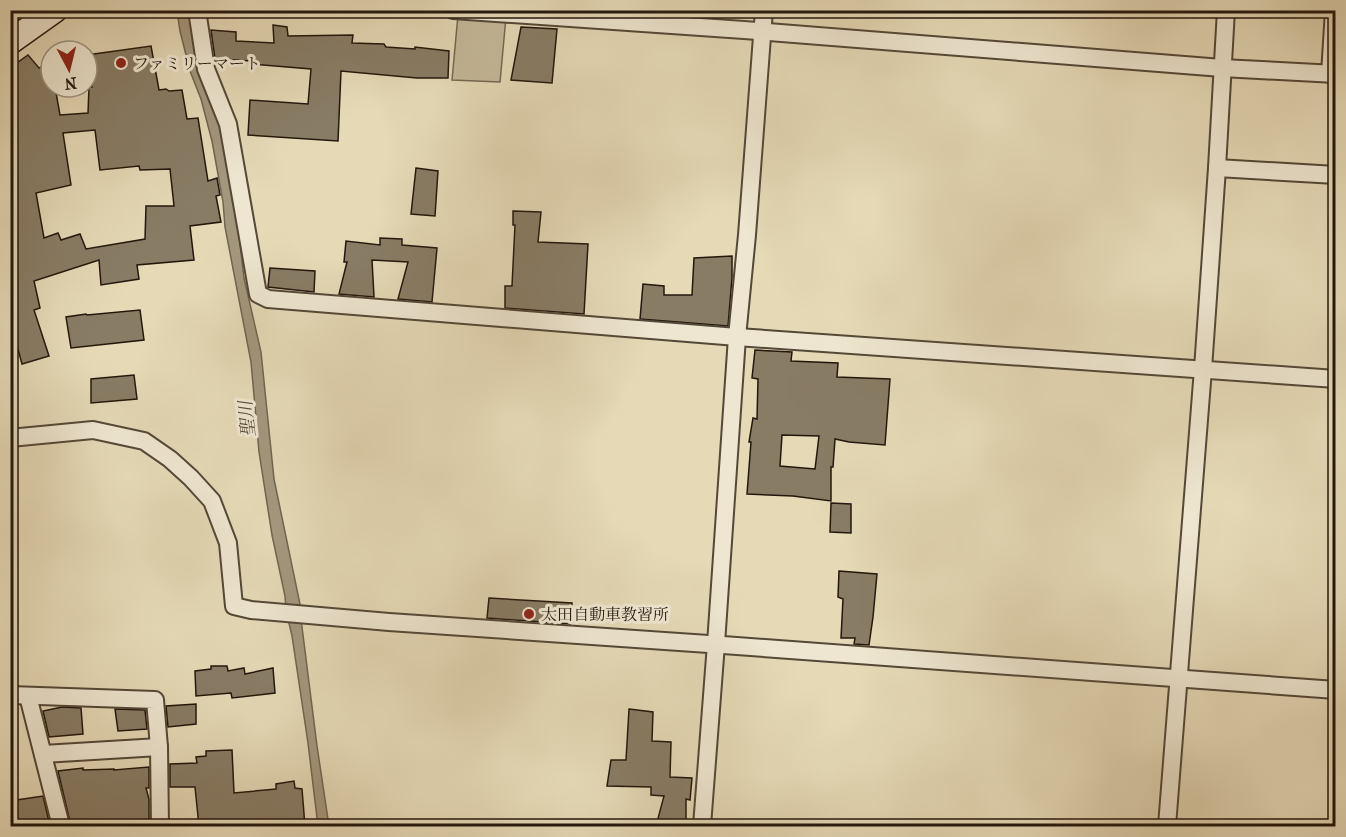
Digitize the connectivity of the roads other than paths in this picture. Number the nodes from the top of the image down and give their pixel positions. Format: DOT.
graph roads {
  1 [pos="54,10"];
  2 [pos="197,10"];
  3 [pos="453,10"];
  4 [pos="764,10"];
  5 [pos="1226,10"];
  6 [pos="1334,10"];
  7 [pos="762,31"];
  8 [pos="10,42"];
  9 [pos="1222,68"];
  10 [pos="1333,74"];
  11 [pos="1217,168"];
  12 [pos="1335,175"];
  13 [pos="737,337"];
  14 [pos="1203,369"];
  15 [pos="1335,379"];
  16 [pos="10,438"];
  17 [pos="716,644"];
  18 [pos="1178,679"];
  19 [pos="1335,690"];
  20 [pos="10,695"];
  21 [pos="28,696"];
  22 [pos="159,747"];
  23 [pos="43,754"];
  24 [pos="61,826"];
  25 [pos="160,826"];
  26 [pos="702,826"];
  27 [pos="1167,826"];
  1 -- 8 [label="main road"];
  2 -- 13 [label="street"];
  3 -- 7 [label="street"];
  4 -- 7 [label="street"];
  5 -- 9 [label="street"];
  6 -- 10 [label="street"];
  7 -- 9 [label="street"];
  7 -- 13 [label="street"];
  9 -- 10 [label="street"];
  9 -- 11 [label="street"];
  11 -- 12 [label="street"];
  11 -- 14 [label="street"];
  13 -- 14 [label="street"];
  13 -- 17 [label="street"];
  14 -- 15 [label="street"];
  14 -- 18 [label="street"];
  16 -- 17 [label="street"];
  17 -- 18 [label="street"];
  17 -- 26 [label="street"];
  18 -- 19 [label="street"];
  18 -- 27 [label="street"];
  20 -- 21 [label="street"];
  21 -- 22 [label="street"];
  21 -- 23 [label="street"];
  22 -- 23 [label="street"];
  22 -- 25 [label="street"];
  23 -- 24 [label="street"];
}
